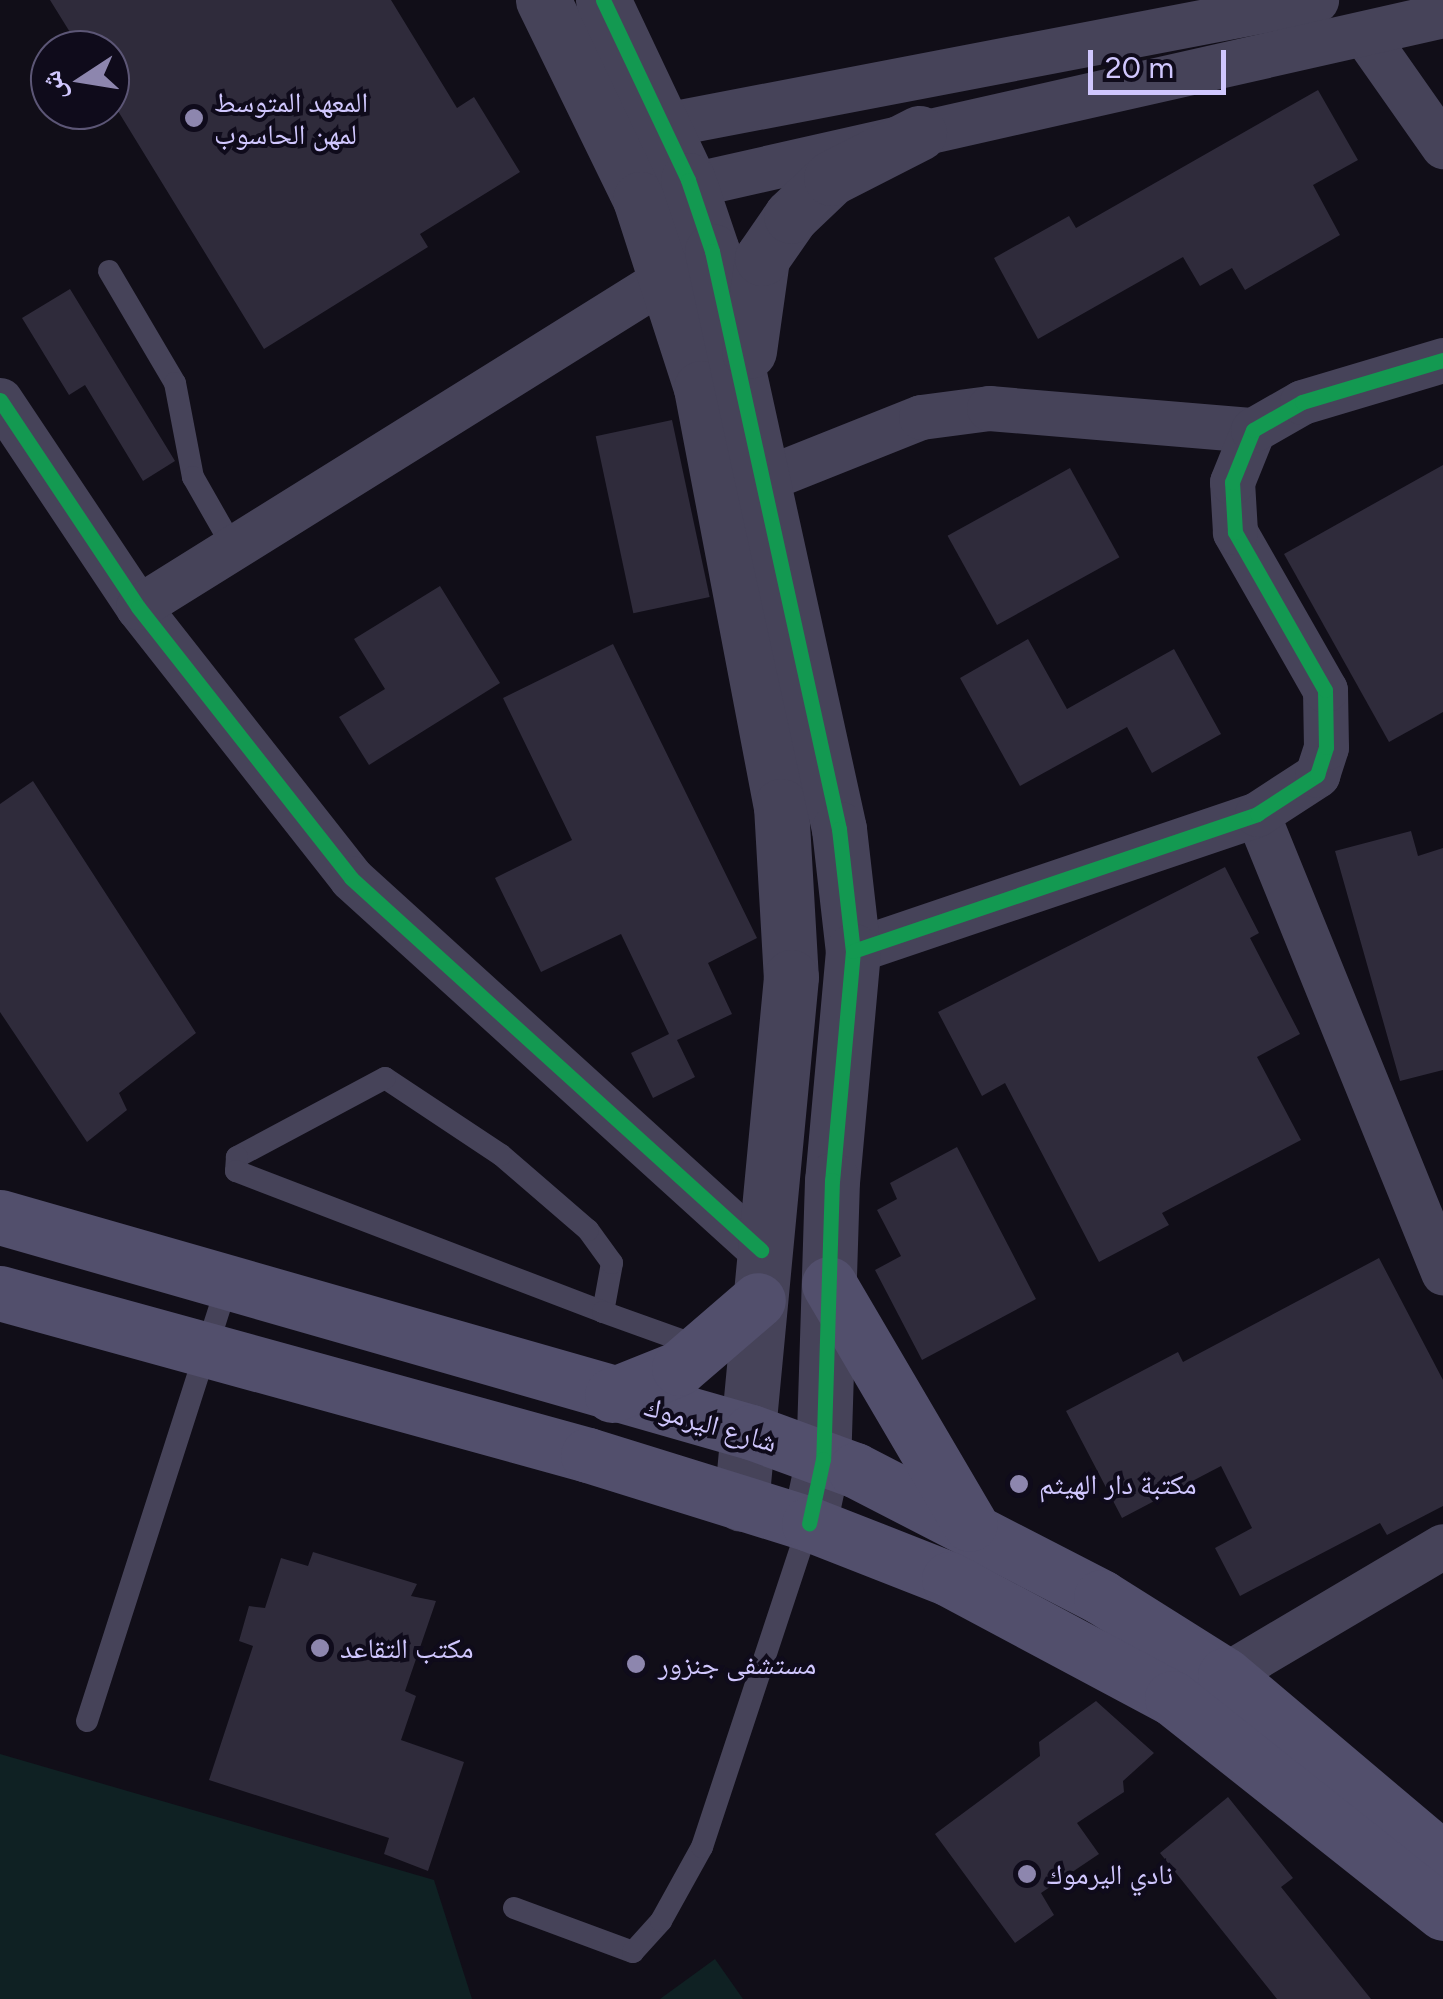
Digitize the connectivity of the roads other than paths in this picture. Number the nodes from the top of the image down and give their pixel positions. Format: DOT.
graph roads {
  1 [pos="543,0"];
  2 [pos="603,0"];
  3 [pos="1316,0"];
  4 [pos="1443,14"];
  5 [pos="1365,35"];
  6 [pos="918,133"];
  7 [pos="640,136"];
  8 [pos="1443,146"];
  9 [pos="664,189"];
  10 [pos="688,264"];
  11 [pos="109,271"];
  12 [pos="1443,360"];
  13 [pos="0,400"];
  14 [pos="749,404"];
  15 [pos="1253,430"];
  16 [pos="764,479"];
  17 [pos="233,546"];
  18 [pos="138,606"];
  19 [pos="1257,814"];
  20 [pos="852,952"];
  21 [pos="0,1216"];
  22 [pos="1443,1273"];
  23 [pos="760,1275"];
  24 [pos="228,1282"];
  25 [pos="829,1284"];
  26 [pos="0,1293"];
  27 [pos="604,1312"];
  28 [pos="700,1346"];
  29 [pos="203,1349"];
  30 [pos="612,1395"];
  31 [pos="750,1432"];
  32 [pos="823,1459"];
  33 [pos="741,1504"];
  34 [pos="810,1524"];
  35 [pos="970,1524"];
  36 [pos="1443,1546"];
  37 [pos="1224,1675"];
  38 [pos="88,1721"];
  39 [pos="1443,1859"];
  40 [pos="514,1908"];
  41 [pos="1443,1913"];
  1 -- 7 [label="street"];
  2 -- 7 [label="street"];
  3 -- 7 [label="street"];
  4 -- 5 [label="street"];
  5 -- 6 [label="street"];
  5 -- 8 [label="street"];
  6 -- 9 [label="street"];
  6 -- 14 [label="street"];
  7 -- 9 [label="street"];
  9 -- 10 [label="street"];
  10 -- 14 [label="street"];
  10 -- 17 [label="street"];
  10 -- 23 [label="street"];
  11 -- 17 [label="lane"];
  12 -- 15 [label="street"];
  13 -- 18 [label="street"];
  14 -- 16 [label="street"];
  15 -- 16 [label="street"];
  15 -- 19 [label="street"];
  16 -- 20 [label="street"];
  17 -- 18 [label="street"];
  18 -- 23 [label="street"];
  19 -- 20 [label="street"];
  19 -- 22 [label="street"];
  20 -- 25 [label="street"];
  21 -- 24 [label="main road, شارع اليرموك"];
  23 -- 28 [label="main road"];
  23 -- 31 [label="street"];
  24 -- 29 [label="lane"];
  24 -- 30 [label="main road, شارع اليرموك"];
  25 -- 32 [label="street"];
  25 -- 35 [label="main road"];
  26 -- 29 [label="main road"];
  27 -- 27 [label="lane"];
  27 -- 28 [label="lane"];
  28 -- 30 [label="main road"];
  29 -- 33 [label="main road"];
  29 -- 38 [label="lane"];
  30 -- 31 [label="main road, شارع اليرموك"];
  31 -- 32 [label="main road, شارع اليرموك"];
  31 -- 33 [label="street"];
  32 -- 34 [label="street"];
  32 -- 35 [label="main road, شارع اليرموك"];
  33 -- 34 [label="main road"];
  34 -- 40 [label="lane"];
  34 -- 41 [label="main road"];
  35 -- 37 [label="main road, شارع اليرموك"];
  36 -- 37 [label="street"];
  37 -- 39 [label="main road, شارع اليرموك"];
}
